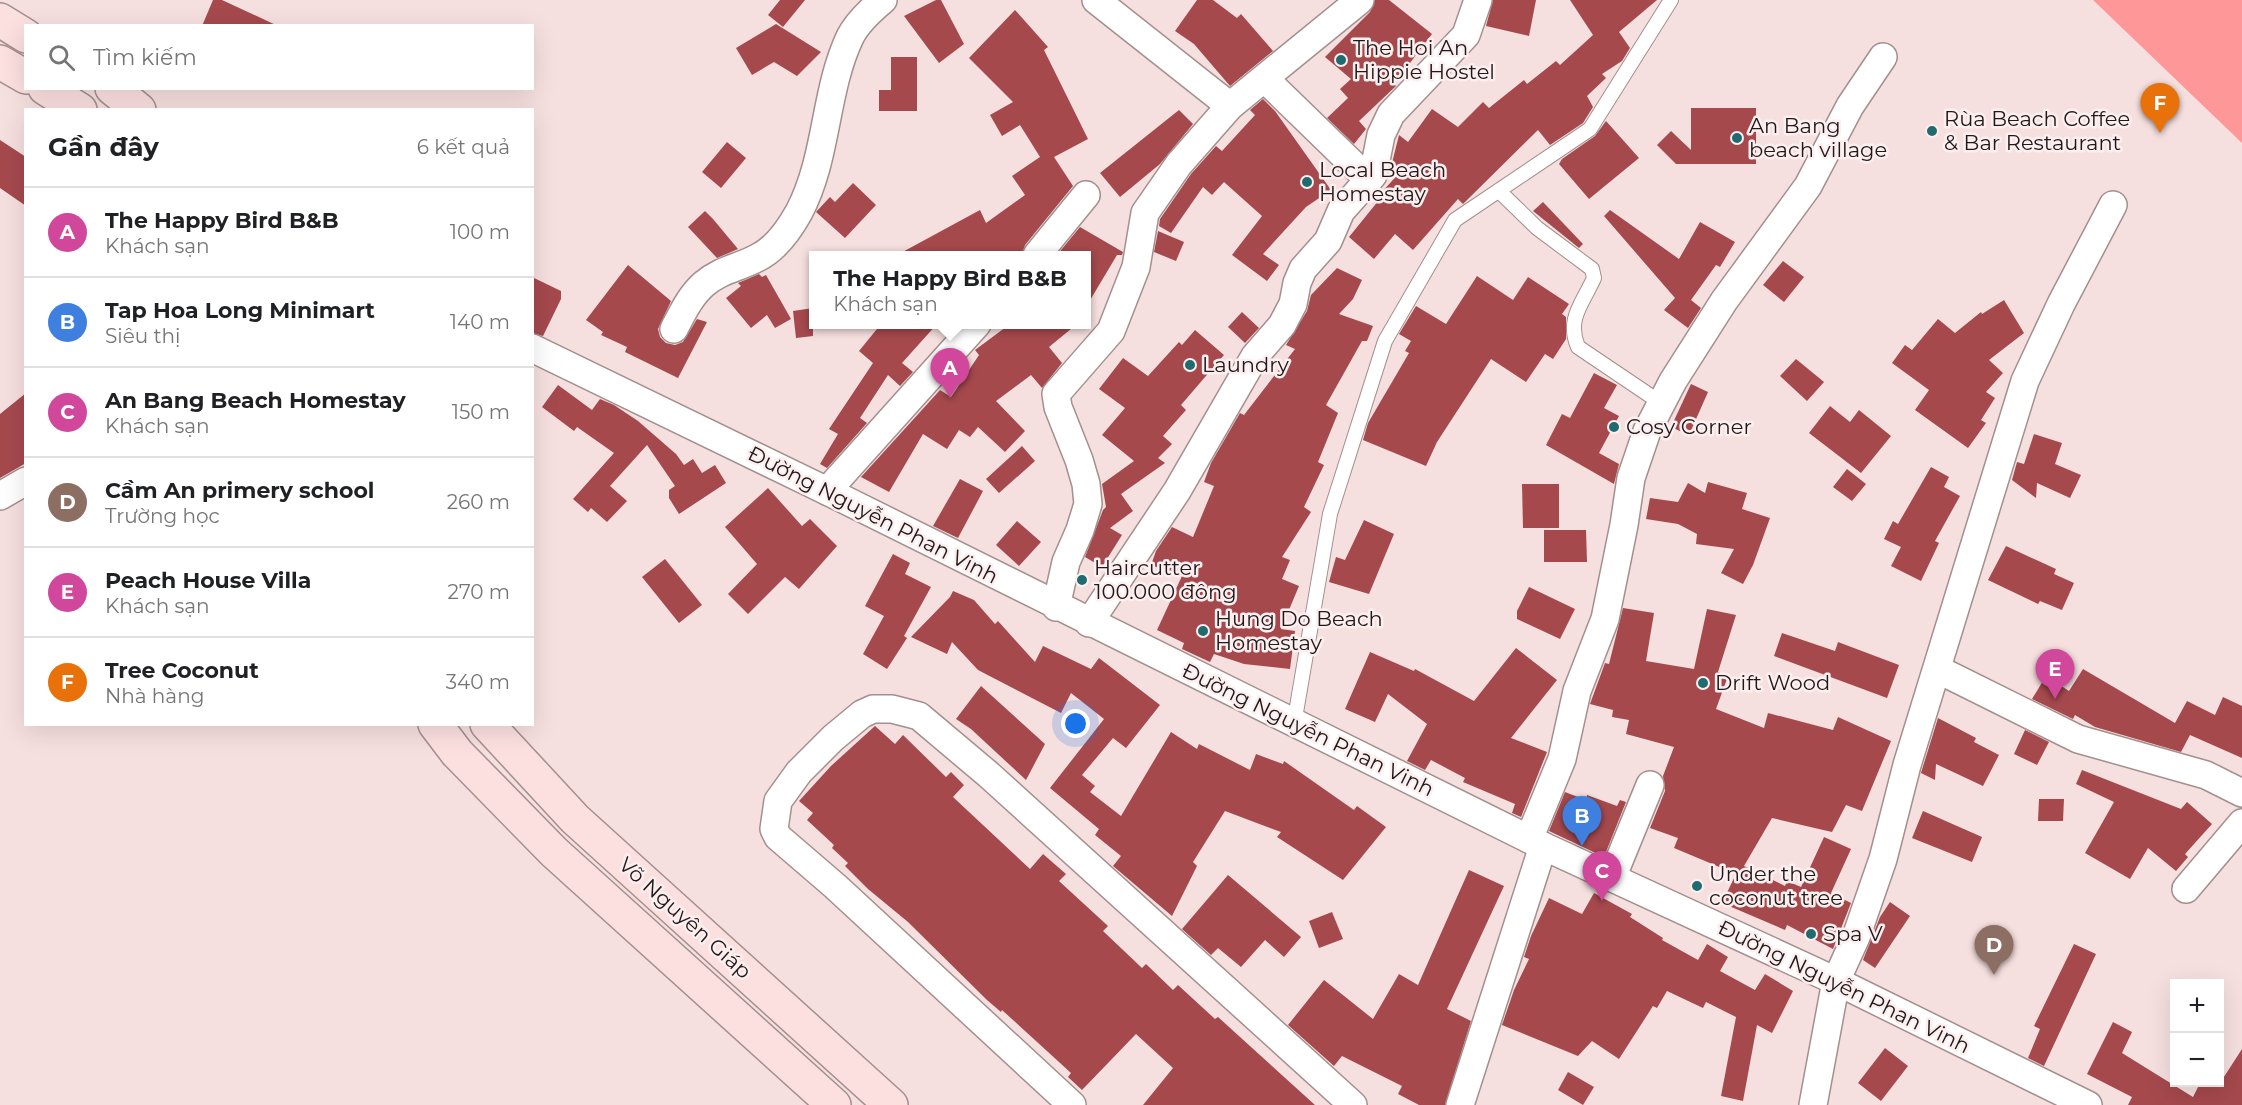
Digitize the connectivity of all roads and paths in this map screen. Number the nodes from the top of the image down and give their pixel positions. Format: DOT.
graph roads {
  1 [pos="883,0"];
  2 [pos="1096,0"];
  3 [pos="1360,0"];
  4 [pos="1478,0"];
  5 [pos="1671,0"];
  6 [pos="0,20"];
  7 [pos="24,35"];
  8 [pos="1883,57"];
  9 [pos="0,62"];
  10 [pos="24,76"];
  11 [pos="1265,79"];
  12 [pos="48,90"];
  13 [pos="114,90"];
  14 [pos="1230,106"];
  15 [pos="77,108"];
  16 [pos="137,108"];
  17 [pos="1369,180"];
  18 [pos="1499,190"];
  19 [pos="1086,195"];
  20 [pos="2113,205"];
  21 [pos="1040,251"];
  22 [pos="674,329"];
  23 [pos="973,329"];
  24 [pos="534,349"];
  25 [pos="1661,403"];
  26 [pos="24,482"];
  27 [pos="827,491"];
  28 [pos="0,496"];
  29 [pos="1056,607"];
  30 [pos="1089,623"];
  31 [pos="1937,669"];
  32 [pos="1294,724"];
  33 [pos="437,726"];
  34 [pos="489,726"];
  35 [pos="1650,785"];
  36 [pos="2242,793"];
  37 [pos="2242,823"];
  38 [pos="1536,842"];
  39 [pos="1612,878"];
  40 [pos="2186,889"];
  41 [pos="1836,981"];
  42 [pos="834,1105"];
  43 [pos="891,1105"];
  44 [pos="1072,1105"];
  45 [pos="1353,1105"];
  46 [pos="1460,1105"];
  47 [pos="1813,1105"];
  48 [pos="2088,1105"];
  1 -- 22 [label="street"];
  2 -- 14 [label="street"];
  3 -- 11 [label="street"];
  4 -- 17 [label="street"];
  5 -- 18 [label="lane"];
  6 -- 7 [label="main road"];
  8 -- 25 [label="street"];
  9 -- 10 [label="main road"];
  11 -- 14 [label="street"];
  11 -- 17 [label="street"];
  12 -- 15 [label="main road"];
  13 -- 16 [label="main road"];
  14 -- 29 [label="street"];
  17 -- 30 [label="street"];
  18 -- 25 [label="lane"];
  18 -- 32 [label="lane"];
  19 -- 21 [label="street"];
  20 -- 31 [label="street"];
  23 -- 27 [label="street"];
  24 -- 27 [label="street, Đường Nguyễn Phan Vinh"];
  25 -- 38 [label="street"];
  26 -- 28 [label="street"];
  27 -- 29 [label="street, Đường Nguyễn Phan Vinh"];
  29 -- 30 [label="street, Đường Nguyễn Phan Vinh"];
  30 -- 32 [label="street, Đường Nguyễn Phan Vinh"];
  31 -- 36 [label="street"];
  31 -- 41 [label="street"];
  32 -- 38 [label="street, Đường Nguyễn Phan Vinh"];
  33 -- 42 [label="main road, Võ Nguyên Giáp"];
  34 -- 43 [label="main road, Võ Nguyên Giáp"];
  35 -- 39 [label="street"];
  37 -- 40 [label="street"];
  38 -- 39 [label="street, Đường Nguyễn Phan Vinh"];
  38 -- 46 [label="street"];
  39 -- 41 [label="street, Đường Nguyễn Phan Vinh"];
  41 -- 47 [label="street"];
  41 -- 48 [label="street, Đường Nguyễn Phan Vinh"];
  44 -- 45 [label="street"];
}
